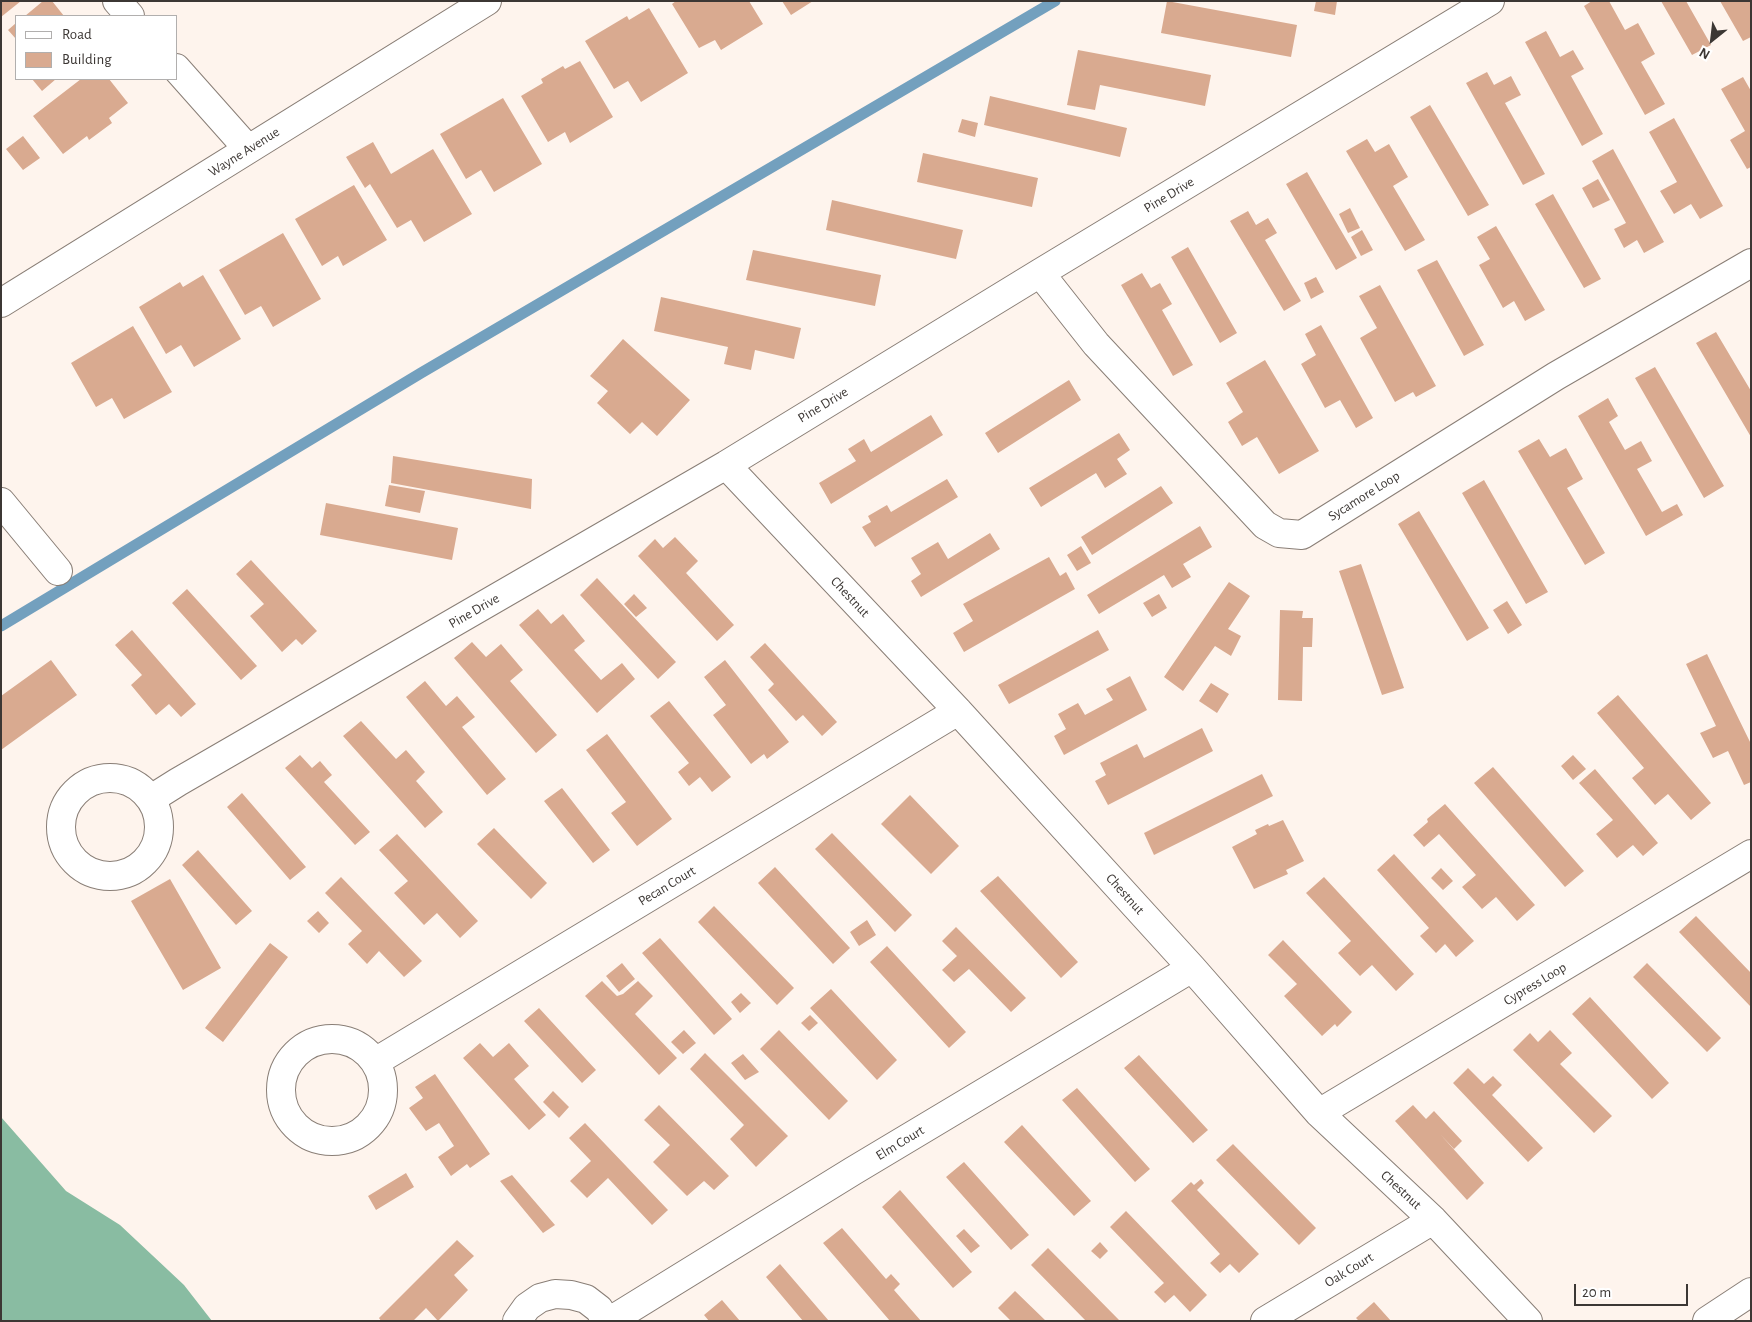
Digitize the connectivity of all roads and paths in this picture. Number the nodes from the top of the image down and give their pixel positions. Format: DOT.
graph roads {
  1 [pos="117,1"];
  2 [pos="487,1"];
  3 [pos="1490,1"];
  4 [pos="129,15"];
  5 [pos="178,70"];
  6 [pos="248,149"];
  7 [pos="1751,263"];
  8 [pos="1040,272"];
  9 [pos="1,302"];
  10 [pos="726,465"];
  11 [pos="1,502"];
  12 [pos="58,571"];
  13 [pos="958,711"];
  14 [pos="151,799"];
  15 [pos="1751,854"];
  16 [pos="1192,968"];
  17 [pos="375,1062"];
  18 [pos="1319,1113"];
  19 [pos="1433,1220"];
  20 [pos="1751,1292"];
  21 [pos="517,1321"];
  22 [pos="606,1321"];
  23 [pos="610,1321"];
  24 [pos="1265,1321"];
  25 [pos="1528,1321"];
  26 [pos="1707,1321"];
  1 -- 4 [label="street"];
  2 -- 6 [label="street, Wayne Avenue"];
  3 -- 8 [label="street, Pine Drive"];
  5 -- 6 [label="street"];
  6 -- 9 [label="street, Wayne Avenue"];
  7 -- 8 [label="street, Sycamore Loop"];
  8 -- 10 [label="street, Pine Drive"];
  10 -- 13 [label="street, Chestnut"];
  10 -- 14 [label="street, Pine Drive"];
  11 -- 12 [label="street"];
  13 -- 16 [label="street, Chestnut"];
  13 -- 17 [label="street, Pecan Court"];
  15 -- 18 [label="street, Cypress Loop"];
  16 -- 18 [label="street, Chestnut"];
  16 -- 23 [label="street, Elm Court"];
  18 -- 19 [label="street, Chestnut"];
  19 -- 24 [label="street, Oak Court"];
  19 -- 25 [label="street, Chestnut"];
  20 -- 26 [label="street"];
  21 -- 22 [label="street"];
}
